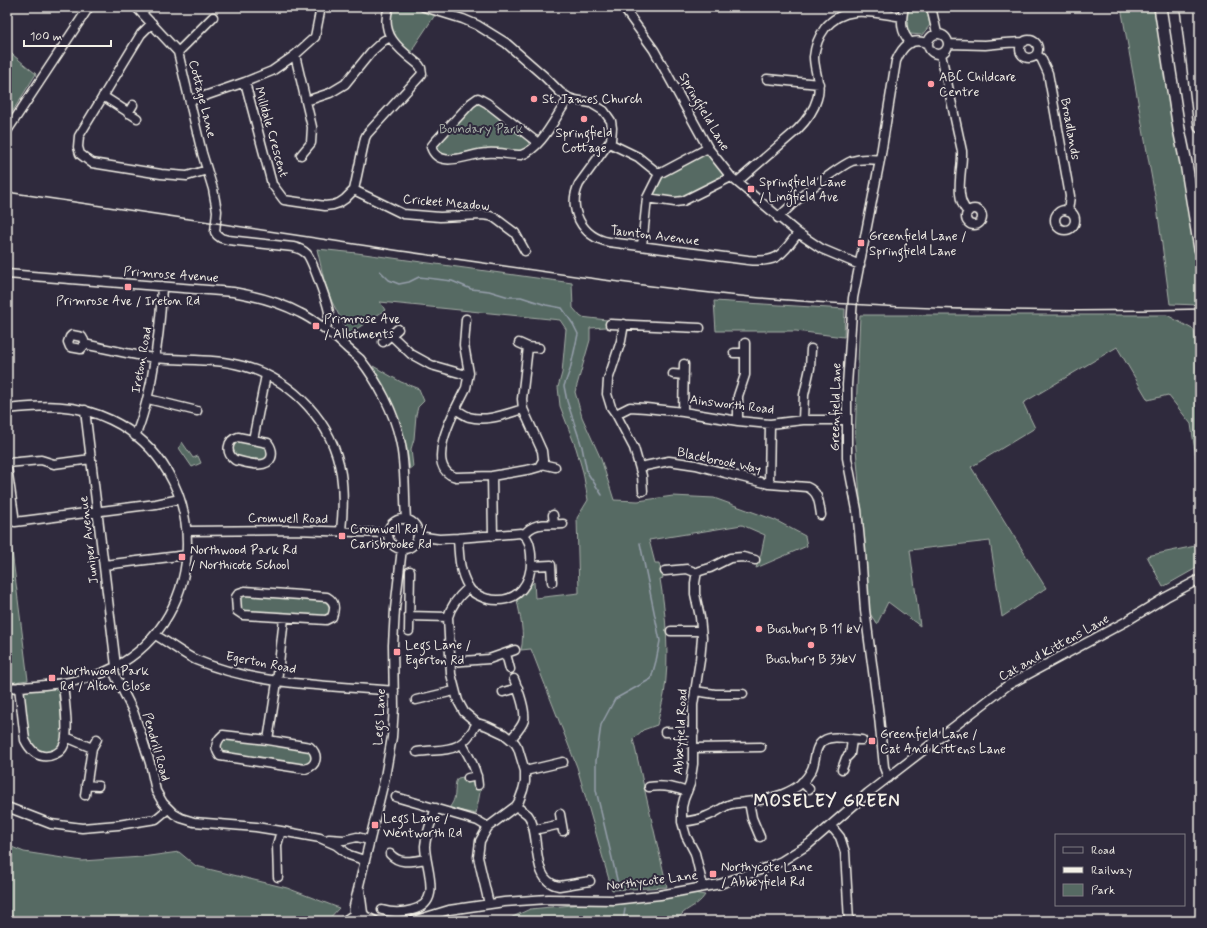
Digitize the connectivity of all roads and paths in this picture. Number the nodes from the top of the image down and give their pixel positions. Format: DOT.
graph roads {
  1 [pos="89,7"];
  2 [pos="136,7"];
  3 [pos="321,7"];
  4 [pos="389,7"];
  5 [pos="424,7"];
  6 [pos="623,7"];
  7 [pos="904,7"];
  8 [pos="932,7"];
  9 [pos="1160,7"];
  10 [pos="1186,7"];
  11 [pos="1196,7"];
  12 [pos="213,17"];
  13 [pos="902,17"];
  14 [pos="152,23"];
  15 [pos="937,34"];
  16 [pos="390,37"];
  17 [pos="1024,42"];
  18 [pos="1200,42"];
  19 [pos="911,43"];
  20 [pos="1012,43"];
  21 [pos="928,44"];
  22 [pos="949,44"];
  23 [pos="1021,51"];
  24 [pos="178,52"];
  25 [pos="941,54"];
  26 [pos="1036,54"];
  27 [pos="295,55"];
  28 [pos="767,79"];
  29 [pos="245,82"];
  30 [pos="819,84"];
  31 [pos="103,96"];
  32 [pos="569,98"];
  33 [pos="190,101"];
  34 [pos="306,101"];
  35 [pos="133,105"];
  36 [pos="128,113"];
  37 [pos="136,118"];
  38 [pos="1200,127"];
  39 [pos="7,131"];
  40 [pos="538,143"];
  41 [pos="609,143"];
  42 [pos="708,148"];
  43 [pos="301,154"];
  44 [pos="880,160"];
  45 [pos="207,170"];
  46 [pos="659,174"];
  47 [pos="734,179"];
  48 [pos="354,190"];
  49 [pos="647,198"];
  50 [pos="1068,211"];
  51 [pos="968,212"];
  52 [pos="778,218"];
  53 [pos="798,233"];
  54 [pos="642,246"];
  55 [pos="1200,249"];
  56 [pos="525,251"];
  57 [pos="860,265"];
  58 [pos="7,274"];
  59 [pos="162,286"];
  60 [pos="466,319"];
  61 [pos="610,324"];
  62 [pos="624,324"];
  63 [pos="326,328"];
  64 [pos="700,328"];
  65 [pos="398,329"];
  66 [pos="391,335"];
  67 [pos="383,342"];
  68 [pos="519,343"];
  69 [pos="745,343"];
  70 [pos="84,344"];
  71 [pos="528,347"];
  72 [pos="539,348"];
  73 [pos="734,353"];
  74 [pos="745,354"];
  75 [pos="808,354"];
  76 [pos="156,358"];
  77 [pos="684,364"];
  78 [pos="469,373"];
  79 [pos="673,374"];
  80 [pos="684,374"];
  81 [pos="266,375"];
  82 [pos="148,399"];
  83 [pos="7,409"];
  84 [pos="523,409"];
  85 [pos="86,410"];
  86 [pos="455,410"];
  87 [pos="197,412"];
  88 [pos="683,412"];
  89 [pos="616,414"];
  90 [pos="803,420"];
  91 [pos="847,420"];
  92 [pos="738,421"];
  93 [pos="770,424"];
  94 [pos="135,436"];
  95 [pos="253,440"];
  96 [pos="91,459"];
  97 [pos="7,463"];
  98 [pos="542,464"];
  99 [pos="7,467"];
  100 [pos="555,467"];
  101 [pos="640,467"];
  102 [pos="492,476"];
  103 [pos="769,484"];
  104 [pos="643,491"];
  105 [pos="180,499"];
  106 [pos="98,511"];
  107 [pos="818,512"];
  108 [pos="553,515"];
  109 [pos="406,519"];
  110 [pos="554,524"];
  111 [pos="563,524"];
  112 [pos="187,531"];
  113 [pos="341,531"];
  114 [pos="388,533"];
  115 [pos="418,536"];
  116 [pos="493,536"];
  117 [pos="525,536"];
  118 [pos="458,538"];
  119 [pos="402,548"];
  120 [pos="188,555"];
  121 [pos="104,565"];
  122 [pos="531,566"];
  123 [pos="749,568"];
  124 [pos="665,571"];
  125 [pos="410,572"];
  126 [pos="697,573"];
  127 [pos="1200,579"];
  128 [pos="552,582"];
  129 [pos="468,588"];
  130 [pos="409,616"];
  131 [pos="448,617"];
  132 [pos="284,618"];
  133 [pos="409,631"];
  134 [pos="701,631"];
  135 [pos="676,633"];
  136 [pos="154,635"];
  137 [pos="515,650"];
  138 [pos="506,654"];
  139 [pos="450,662"];
  140 [pos="114,668"];
  141 [pos="510,669"];
  142 [pos="514,679"];
  143 [pos="63,682"];
  144 [pos="277,682"];
  145 [pos="19,687"];
  146 [pos="7,688"];
  147 [pos="423,688"];
  148 [pos="518,688"];
  149 [pos="394,691"];
  150 [pos="454,691"];
  151 [pos="695,691"];
  152 [pos="738,691"];
  153 [pos="503,692"];
  154 [pos="426,697"];
  155 [pos="416,700"];
  156 [pos="477,723"];
  157 [pos="665,732"];
  158 [pos="694,732"];
  159 [pos="66,738"];
  160 [pos="97,739"];
  161 [pos="511,739"];
  162 [pos="268,740"];
  163 [pos="852,740"];
  164 [pos="862,740"];
  165 [pos="462,744"];
  166 [pos="761,747"];
  167 [pos="92,748"];
  168 [pos="693,748"];
  169 [pos="417,752"];
  170 [pos="563,762"];
  171 [pos="842,769"];
  172 [pos="525,771"];
  173 [pos="478,776"];
  174 [pos="468,778"];
  175 [pos="888,778"];
  176 [pos="802,782"];
  177 [pos="86,785"];
  178 [pos="478,785"];
  179 [pos="98,786"];
  180 [pos="649,787"];
  181 [pos="809,789"];
  182 [pos="687,792"];
  183 [pos="85,795"];
  184 [pos="401,800"];
  185 [pos="749,802"];
  186 [pos="516,806"];
  187 [pos="7,807"];
  188 [pos="436,808"];
  189 [pos="168,809"];
  190 [pos="560,814"];
  191 [pos="682,822"];
  192 [pos="831,826"];
  193 [pos="488,827"];
  194 [pos="534,830"];
  195 [pos="281,831"];
  196 [pos="760,837"];
  197 [pos="326,840"];
  198 [pos="369,840"];
  199 [pos="393,859"];
  200 [pos="426,859"];
  201 [pos="364,860"];
  202 [pos="278,877"];
  203 [pos="590,882"];
  204 [pos="359,884"];
  205 [pos="703,887"];
  206 [pos="489,904"];
  207 [pos="382,910"];
  208 [pos="354,916"];
  209 [pos="364,917"];
  210 [pos="344,921"];
  211 [pos="375,921"];
  212 [pos="413,921"];
  213 [pos="849,921"];
  1 -- 39 [label="street"];
  2 -- 14 [label="street, Cottage Lane"];
  3 -- 27 [label="street"];
  4 -- 16 [label="street"];
  5 -- 32 [label="street"];
  6 -- 42 [label="street, Springfield Lane"];
  7 -- 13 [label="street"];
  8 -- 15 [label="street"];
  9 -- 55 [label="highway"];
  10 -- 38 [label="highway"];
  11 -- 18 [label="highway"];
  12 -- 24 [label="street"];
  13 -- 19 [label="street"];
  13 -- 30 [label="street"];
  14 -- 24 [label="street, Cottage Lane"];
  14 -- 31 [label="street"];
  15 -- 21 [label="street"];
  15 -- 22 [label="street"];
  16 -- 34 [label="street"];
  16 -- 48 [label="street"];
  17 -- 20 [label="street"];
  17 -- 23 [label="street"];
  17 -- 26 [label="street"];
  19 -- 21 [label="street"];
  19 -- 44 [label="street, Greenfield Lane"];
  20 -- 22 [label="street"];
  20 -- 23 [label="street"];
  21 -- 25 [label="street"];
  22 -- 25 [label="street"];
  23 -- 26 [label="street"];
  24 -- 33 [label="street, Cottage Lane"];
  25 -- 51 [label="street"];
  26 -- 50 [label="street, Broadlands"];
  27 -- 29 [label="street"];
  27 -- 34 [label="street"];
  28 -- 30 [label="street"];
  29 -- 33 [label="street"];
  29 -- 48 [label="street, Milldale Crescent"];
  30 -- 47 [label="street"];
  31 -- 36 [label="street"];
  31 -- 45 [label="street"];
  32 -- 40 [label="street"];
  32 -- 41 [label="street"];
  33 -- 45 [label="street, Cottage Lane"];
  34 -- 43 [label="street"];
  35 -- 36 [label="street"];
  36 -- 37 [label="street"];
  40 -- 40 [label="street"];
  41 -- 46 [label="street"];
  41 -- 54 [label="street, Taunton Avenue"];
  42 -- 46 [label="street"];
  42 -- 47 [label="street, Springfield Lane"];
  44 -- 52 [label="street"];
  44 -- 57 [label="street, Greenfield Lane"];
  45 -- 63 [label="street, Cottage Lane"];
  46 -- 49 [label="street"];
  47 -- 49 [label="street"];
  47 -- 52 [label="street, Springfield Lane"];
  48 -- 56 [label="street, Cricket Meadow"];
  49 -- 54 [label="street"];
  52 -- 53 [label="street, Springfield Lane"];
  53 -- 54 [label="street, Taunton Avenue"];
  53 -- 57 [label="street, Springfield Lane"];
  57 -- 91 [label="street, Greenfield Lane"];
  58 -- 59 [label="street, Primrose Avenue"];
  59 -- 63 [label="street, Primrose Avenue"];
  59 -- 76 [label="street, Ireton Road"];
  60 -- 78 [label="street"];
  61 -- 62 [label="street"];
  62 -- 64 [label="street"];
  62 -- 89 [label="street"];
  63 -- 109 [label="street, Primrose Avenue"];
  65 -- 66 [label="street"];
  66 -- 67 [label="street"];
  66 -- 78 [label="street"];
  68 -- 71 [label="street"];
  69 -- 74 [label="street"];
  70 -- 76 [label="street"];
  71 -- 72 [label="street"];
  71 -- 84 [label="street"];
  73 -- 74 [label="street"];
  74 -- 92 [label="street"];
  75 -- 90 [label="street"];
  76 -- 81 [label="street"];
  76 -- 82 [label="street, Ireton Road"];
  77 -- 80 [label="street"];
  78 -- 86 [label="street"];
  79 -- 80 [label="street"];
  80 -- 88 [label="street"];
  81 -- 95 [label="street"];
  81 -- 113 [label="street"];
  82 -- 87 [label="street"];
  82 -- 94 [label="street, Ireton Road"];
  83 -- 85 [label="street"];
  84 -- 86 [label="street"];
  84 -- 98 [label="street"];
  85 -- 94 [label="street"];
  85 -- 96 [label="street, Juniper Avenue"];
  86 -- 102 [label="street"];
  88 -- 89 [label="street, Ainsworth Road"];
  88 -- 92 [label="street, Ainsworth Road"];
  89 -- 101 [label="street"];
  90 -- 91 [label="street, Ainsworth Road"];
  90 -- 93 [label="street, Ainsworth Road"];
  91 -- 175 [label="street, Greenfield Lane"];
  92 -- 93 [label="street, Ainsworth Road"];
  93 -- 103 [label="street, Blackbrook Way"];
  94 -- 105 [label="street"];
  95 -- 95 [label="street"];
  96 -- 97 [label="street"];
  96 -- 106 [label="street, Juniper Avenue"];
  98 -- 100 [label="street"];
  98 -- 102 [label="street"];
  99 -- 106 [label="street"];
  101 -- 103 [label="street, Blackbrook Way"];
  101 -- 104 [label="street"];
  102 -- 116 [label="street"];
  103 -- 107 [label="street, Blackbrook Way"];
  105 -- 106 [label="street"];
  105 -- 112 [label="street"];
  106 -- 121 [label="street, Juniper Avenue"];
  108 -- 110 [label="street"];
  109 -- 114 [label="street"];
  109 -- 115 [label="street"];
  110 -- 111 [label="street"];
  110 -- 117 [label="street"];
  112 -- 113 [label="street, Cromwell Road"];
  112 -- 120 [label="street"];
  113 -- 114 [label="street, Cromwell Road"];
  114 -- 119 [label="street"];
  115 -- 118 [label="street"];
  115 -- 119 [label="street"];
  116 -- 117 [label="street"];
  116 -- 118 [label="street"];
  117 -- 122 [label="street"];
  118 -- 129 [label="street"];
  119 -- 149 [label="street, Legs Lane"];
  120 -- 121 [label="street"];
  120 -- 136 [label="street"];
  121 -- 140 [label="street, Juniper Avenue"];
  122 -- 128 [label="street"];
  122 -- 129 [label="street"];
  123 -- 126 [label="street"];
  124 -- 126 [label="street"];
  125 -- 130 [label="street"];
  126 -- 134 [label="street, Abbeyfield Road"];
  127 -- 175 [label="street, Cat and Kittens Lane"];
  129 -- 131 [label="street"];
  130 -- 131 [label="street"];
  130 -- 133 [label="street"];
  131 -- 139 [label="street"];
  132 -- 132 [label="street"];
  132 -- 144 [label="street"];
  134 -- 135 [label="street"];
  134 -- 151 [label="street, Abbeyfield Road"];
  136 -- 140 [label="street"];
  136 -- 144 [label="street, Egerton Road"];
  137 -- 138 [label="street"];
  138 -- 139 [label="street"];
  138 -- 141 [label="street"];
  139 -- 150 [label="street"];
  140 -- 143 [label="street"];
  140 -- 189 [label="street, Pendrill Road"];
  142 -- 148 [label="street"];
  143 -- 145 [label="street"];
  143 -- 159 [label="street"];
  144 -- 149 [label="street, Egerton Road"];
  144 -- 162 [label="street"];
  145 -- 146 [label="street"];
  145 -- 159 [label="street"];
  147 -- 154 [label="street"];
  148 -- 153 [label="street"];
  148 -- 161 [label="street"];
  149 -- 198 [label="street, Legs Lane"];
  150 -- 154 [label="street"];
  150 -- 156 [label="street"];
  151 -- 152 [label="street"];
  151 -- 158 [label="street, Abbeyfield Road"];
  154 -- 155 [label="street"];
  156 -- 161 [label="street"];
  156 -- 165 [label="street"];
  157 -- 158 [label="street"];
  158 -- 168 [label="street, Abbeyfield Road"];
  159 -- 167 [label="street"];
  160 -- 167 [label="street"];
  161 -- 172 [label="street"];
  162 -- 162 [label="street"];
  163 -- 164 [label="street"];
  163 -- 171 [label="street"];
  163 -- 176 [label="street"];
  165 -- 169 [label="street"];
  165 -- 173 [label="street"];
  166 -- 168 [label="street"];
  167 -- 177 [label="street"];
  168 -- 182 [label="street, Abbeyfield Road"];
  170 -- 172 [label="street"];
  172 -- 186 [label="street"];
  173 -- 174 [label="street"];
  173 -- 178 [label="street"];
  175 -- 192 [label="street, Northycote Lane"];
  176 -- 181 [label="street"];
  176 -- 185 [label="street"];
  177 -- 179 [label="street"];
  177 -- 183 [label="street"];
  180 -- 182 [label="street"];
  182 -- 191 [label="street, Abbeyfield Road"];
  184 -- 188 [label="street"];
  185 -- 191 [label="street"];
  185 -- 196 [label="street"];
  186 -- 193 [label="street"];
  186 -- 194 [label="street"];
  187 -- 189 [label="street"];
  188 -- 193 [label="street"];
  188 -- 200 [label="street"];
  189 -- 195 [label="street"];
  190 -- 194 [label="street"];
  191 -- 205 [label="street, Abbeyfield Road"];
  192 -- 205 [label="street, Northycote Lane"];
  192 -- 213 [label="street"];
  193 -- 206 [label="street"];
  194 -- 203 [label="street"];
  195 -- 197 [label="street"];
  195 -- 202 [label="street"];
  197 -- 198 [label="street"];
  197 -- 201 [label="street"];
  198 -- 201 [label="street, Legs Lane"];
  199 -- 200 [label="street"];
  200 -- 207 [label="street"];
  201 -- 204 [label="street, Legs Lane"];
  204 -- 208 [label="street, Legs Lane"];
  204 -- 209 [label="street, Legs Lane"];
  205 -- 206 [label="street, Northycote Lane"];
  206 -- 212 [label="street, Northycote Lane"];
  208 -- 209 [label="street"];
  208 -- 210 [label="street"];
  209 -- 211 [label="street"];
}
